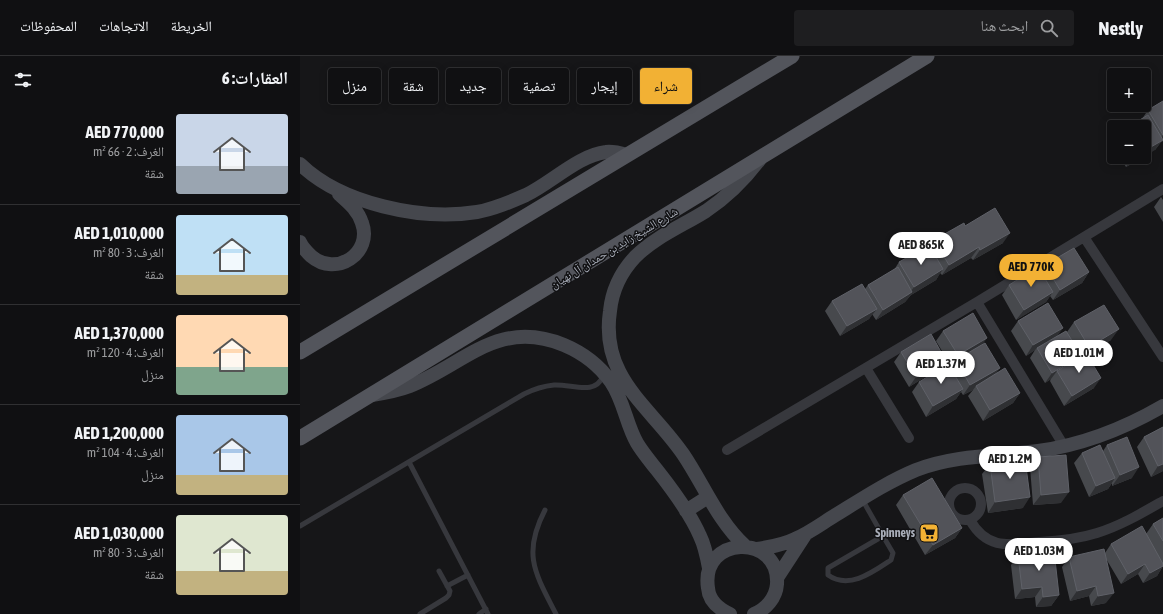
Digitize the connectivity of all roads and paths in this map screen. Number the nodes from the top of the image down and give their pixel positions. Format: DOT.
graph roads {
  1 [pos="792,56"];
  2 [pos="928,56"];
  3 [pos="627,155"];
  4 [pos="760,159"];
  5 [pos="300,164"];
  6 [pos="329,185"];
  7 [pos="1163,189"];
  8 [pos="1084,236"];
  9 [pos="300,242"];
  10 [pos="977,302"];
  11 [pos="300,352"];
  12 [pos="1163,357"];
  13 [pos="866,368"];
  14 [pos="604,373"];
  15 [pos="371,395"];
  16 [pos="1163,406"];
  17 [pos="300,438"];
  18 [pos="909,438"];
  19 [pos="1064,446"];
  20 [pos="727,450"];
  21 [pos="409,462"];
  22 [pos="708,497"];
  23 [pos="862,499"];
  24 [pos="1163,501"];
  25 [pos="545,510"];
  26 [pos="686,511"];
  27 [pos="970,520"];
  28 [pos="300,526"];
  29 [pos="805,535"];
  30 [pos="883,536"];
  31 [pos="751,548"];
  32 [pos="709,568"];
  33 [pos="439,571"];
  34 [pos="468,574"];
  35 [pos="777,583"];
  36 [pos="447,586"];
  37 [pos="487,612"];
  38 [pos="420,614"];
  39 [pos="479,614"];
  40 [pos="556,614"];
  41 [pos="730,614"];
  42 [pos="754,614"];
  43 [pos="776,614"];
  1 -- 3 [label="main road"];
  2 -- 4 [label="main road, شارع الشيخ زايد بن حمدان آل نهيان"];
  3 -- 6 [label="street"];
  3 -- 11 [label="main road"];
  4 -- 15 [label="main road, شارع الشيخ زايد بن حمدان آل نهيان"];
  4 -- 22 [label="street"];
  5 -- 6 [label="street"];
  6 -- 9 [label="street"];
  7 -- 8 [label="street"];
  8 -- 10 [label="street"];
  8 -- 12 [label="street"];
  10 -- 13 [label="street"];
  10 -- 19 [label="street"];
  13 -- 18 [label="street"];
  13 -- 20 [label="street"];
  14 -- 15 [label="street"];
  14 -- 21 [label="lane"];
  14 -- 26 [label="street"];
  15 -- 17 [label="main road, شارع الشيخ زايد بن حمدان آل نهيان"];
  16 -- 19 [label="street"];
  19 -- 23 [label="street"];
  21 -- 28 [label="lane"];
  21 -- 34 [label="lane"];
  22 -- 26 [label="street"];
  22 -- 31 [label="street"];
  23 -- 29 [label="street"];
  23 -- 30 [label="lane"];
  24 -- 27 [label="street"];
  25 -- 40 [label="lane"];
  26 -- 32 [label="street"];
  29 -- 31 [label="street"];
  29 -- 35 [label="street"];
  30 -- 30 [label="lane"];
  31 -- 32 [label="street"];
  31 -- 35 [label="street"];
  32 -- 41 [label="street"];
  33 -- 36 [label="lane"];
  34 -- 36 [label="lane"];
  34 -- 37 [label="lane"];
  35 -- 42 [label="street"];
  35 -- 43 [label="street"];
  36 -- 38 [label="lane"];
  37 -- 39 [label="lane"];
}
